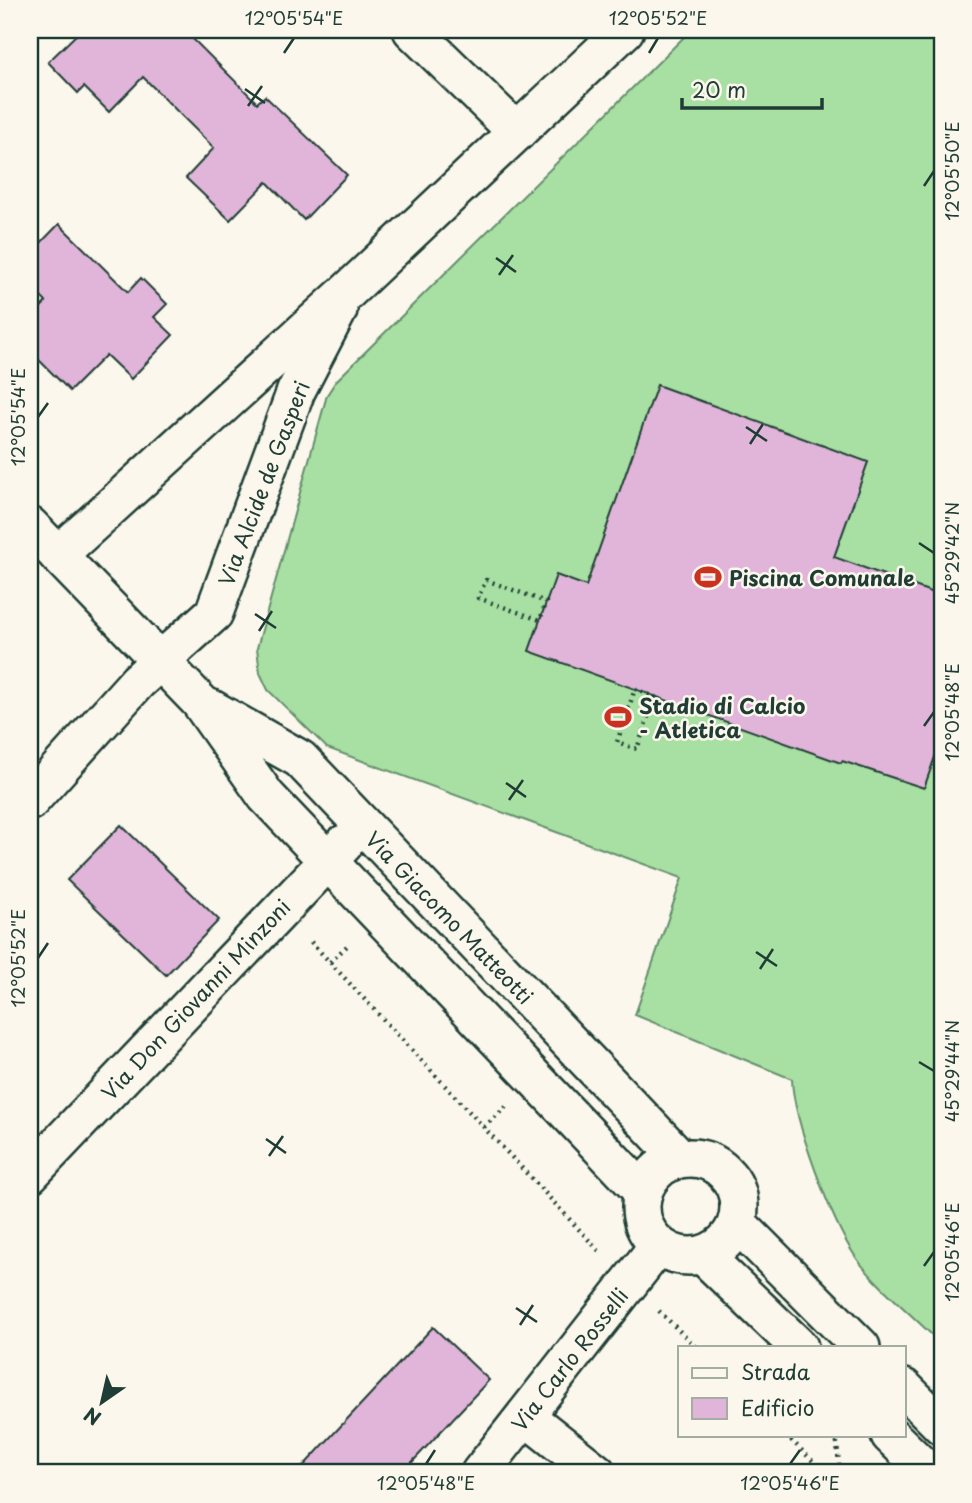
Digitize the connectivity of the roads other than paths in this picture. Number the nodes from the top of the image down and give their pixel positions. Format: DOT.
graph roads {
  1 [pos="412,30"];
  2 [pos="625,30"];
  3 [pos="517,132"];
  4 [pos="348,291"];
  5 [pos="30,526"];
  6 [pos="58,555"];
  7 [pos="162,663"];
  8 [pos="200,702"];
  9 [pos="30,801"];
  10 [pos="363,827"];
  11 [pos="326,860"];
  12 [pos="680,1158"];
  13 [pos="30,1174"];
  14 [pos="643,1192"];
  15 [pos="737,1223"];
  16 [pos="659,1245"];
  17 [pos="703,1255"];
  18 [pos="798,1346"];
  19 [pos="860,1346"];
  20 [pos="906,1390"];
  21 [pos="525,1416"];
  22 [pos="942,1426"];
  23 [pos="891,1436"];
  24 [pos="480,1473"];
  25 [pos="597,1473"];
  26 [pos="929,1473"];
  1 -- 3 [label="street"];
  2 -- 3 [label="street, Via Alcide de Gasperi"];
  3 -- 4 [label="street, Via Alcide de Gasperi"];
  4 -- 6 [label="street, Via Alcide de Gasperi"];
  4 -- 7 [label="street, Via Alcide de Gasperi"];
  5 -- 6 [label="street, Via Giacomo Matteotti"];
  6 -- 7 [label="street, Via Giacomo Matteotti"];
  7 -- 8 [label="street, Via Giacomo Matteotti"];
  7 -- 9 [label="street, Via Alcide de Gasperi"];
  8 -- 10 [label="street, Via Giacomo Matteotti"];
  8 -- 11 [label="street, Via Giacomo Matteotti"];
  10 -- 11 [label="street, Via Don Giovanni Minzoni"];
  10 -- 12 [label="street, Via Giacomo Matteotti"];
  11 -- 13 [label="street, Via Don Giovanni Minzoni"];
  11 -- 14 [label="street, Via Giacomo Matteotti"];
  12 -- 14 [label="street"];
  12 -- 15 [label="street"];
  14 -- 16 [label="street"];
  15 -- 17 [label="street"];
  15 -- 19 [label="street"];
  16 -- 17 [label="street"];
  16 -- 21 [label="street, Via Carlo Rosselli"];
  17 -- 18 [label="street"];
  20 -- 22 [label="street"];
  21 -- 24 [label="street, Via Carlo Rosselli"];
  21 -- 25 [label="street"];
  23 -- 26 [label="street"];
}
